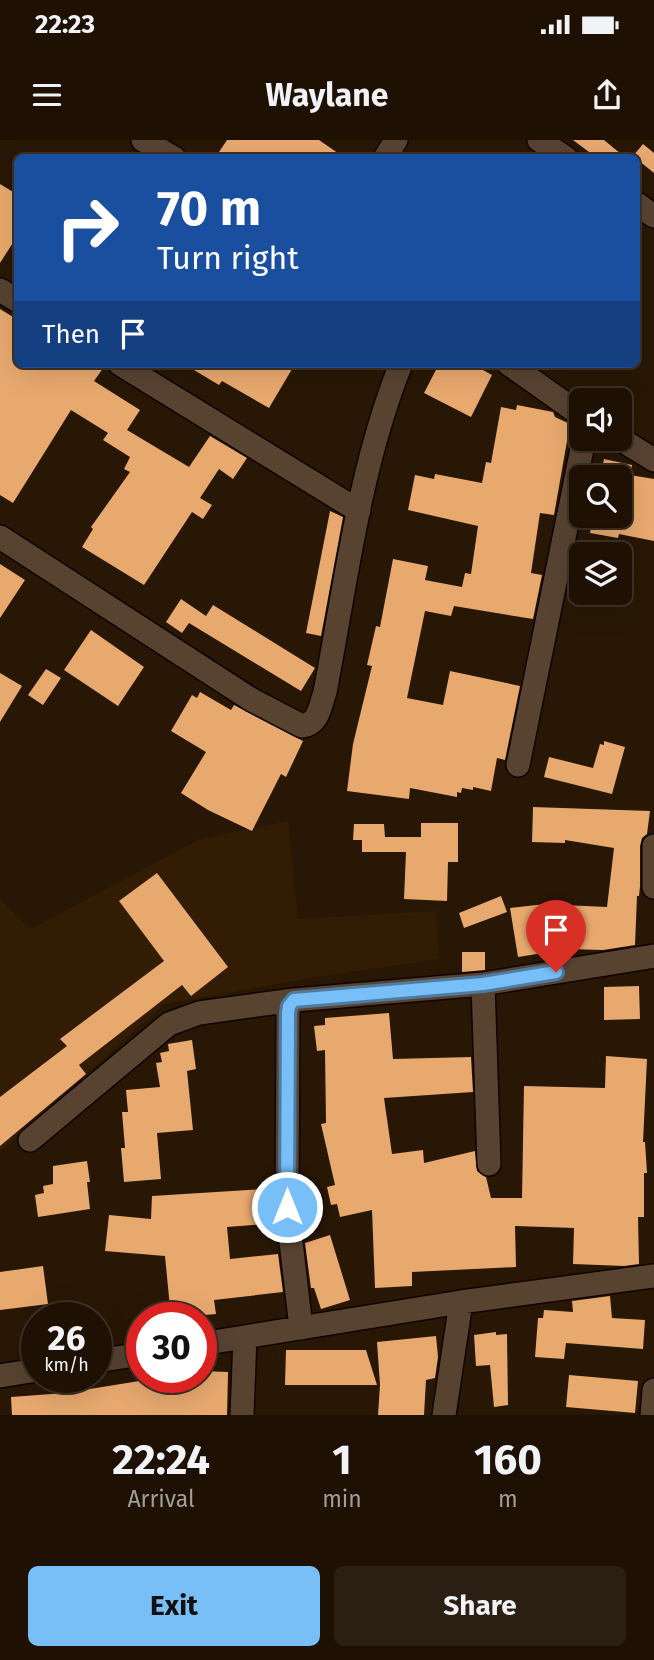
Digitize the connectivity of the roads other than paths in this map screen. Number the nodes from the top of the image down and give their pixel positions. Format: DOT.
graph roads {
  1 [pos="143,140"];
  2 [pos="539,140"];
  3 [pos="175,151"];
  4 [pos="560,154"];
  5 [pos="127,368"];
  6 [pos="399,368"];
  7 [pos="515,368"];
  8 [pos="569,406"];
  9 [pos="632,446"];
  10 [pos="582,451"];
  11 [pos="654,460"];
  12 [pos="359,511"];
  13 [pos="0,537"];
  14 [pos="518,765"];
  15 [pos="654,846"];
  16 [pos="654,887"];
  17 [pos="654,956"];
  18 [pos="483,984"];
  19 [pos="294,1000"];
  20 [pos="30,1140"];
  21 [pos="489,1164"];
  22 [pos="654,1276"];
  23 [pos="461,1302"];
  24 [pos="300,1328"];
  25 [pos="245,1337"];
  26 [pos="217,1341"];
  27 [pos="21,1373"];
  28 [pos="0,1376"];
  29 [pos="654,1390"];
  30 [pos="242,1415"];
  31 [pos="444,1415"];
  32 [pos="652,1415"];
  1 -- 3 [label="street"];
  2 -- 4 [label="street"];
  5 -- 12 [label="street"];
  6 -- 12 [label="street"];
  7 -- 8 [label="street"];
  9 -- 11 [label="street"];
  10 -- 14 [label="street"];
  12 -- 13 [label="street"];
  15 -- 16 [label="street"];
  17 -- 18 [label="street"];
  18 -- 19 [label="street"];
  18 -- 21 [label="street"];
  19 -- 20 [label="street"];
  19 -- 24 [label="street"];
  22 -- 23 [label="street"];
  23 -- 24 [label="street"];
  23 -- 31 [label="street"];
  24 -- 25 [label="street"];
  25 -- 26 [label="street"];
  25 -- 30 [label="street"];
  27 -- 28 [label="street"];
  29 -- 32 [label="street"];
}
